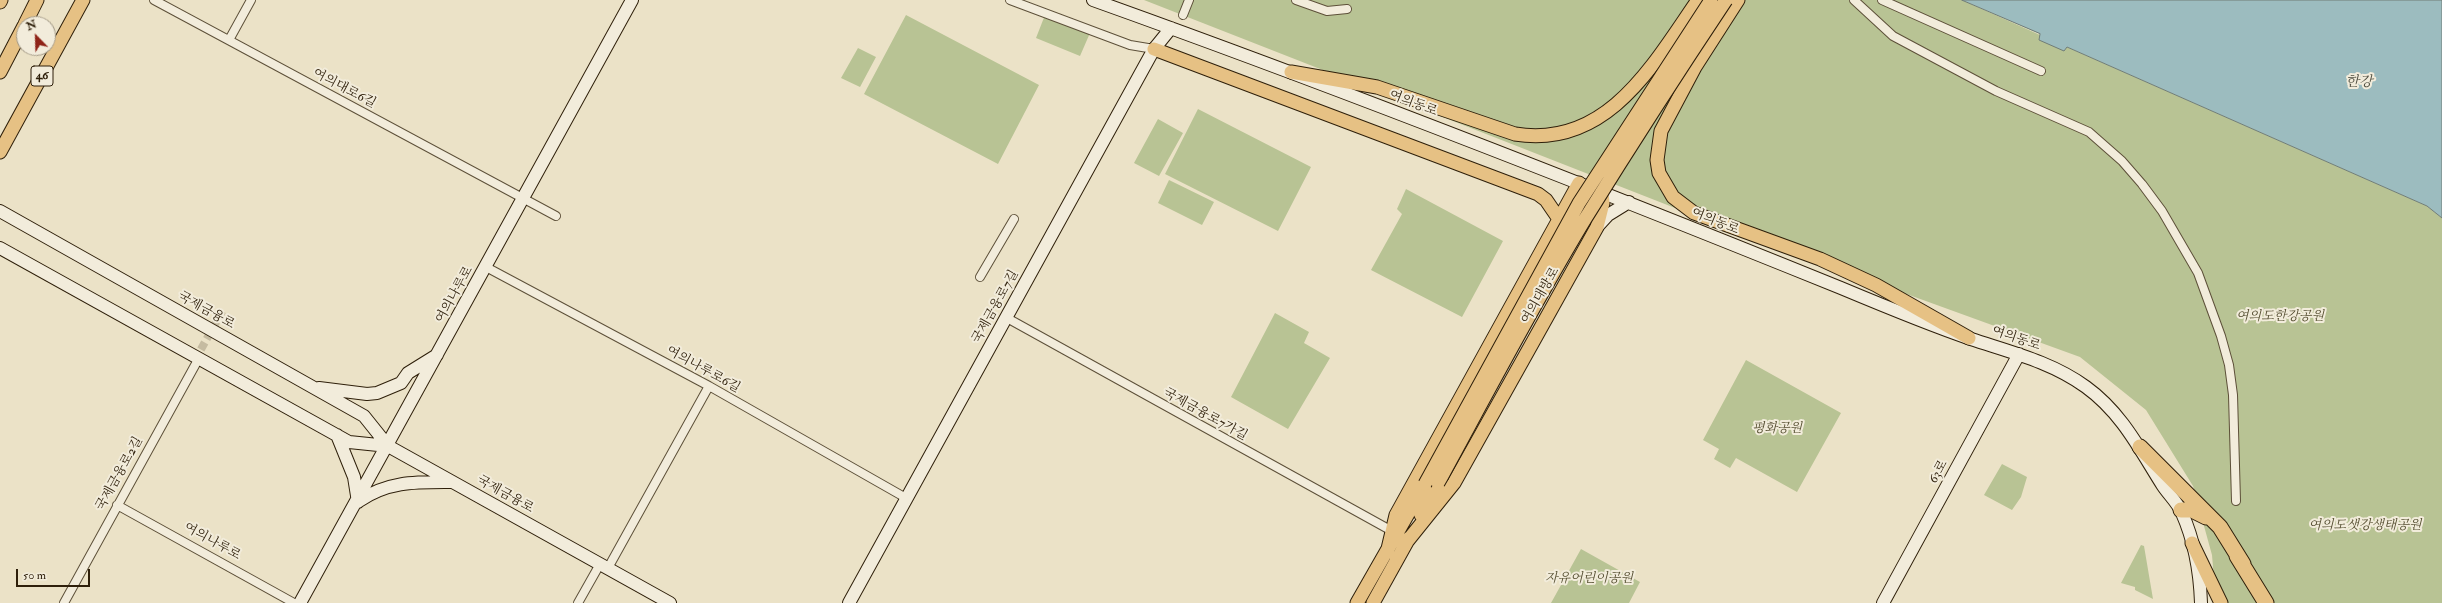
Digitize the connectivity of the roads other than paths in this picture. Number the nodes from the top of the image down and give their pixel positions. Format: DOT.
graph roads {
  1 [pos="37,0"];
  2 [pos="84,0"];
  3 [pos="154,0"];
  4 [pos="251,0"];
  5 [pos="632,0"];
  6 [pos="1010,0"];
  7 [pos="1093,0"];
  8 [pos="1189,0"];
  9 [pos="1296,0"];
  10 [pos="1698,0"];
  11 [pos="1711,0"];
  12 [pos="1726,0"];
  13 [pos="1738,0"];
  14 [pos="1854,0"];
  15 [pos="1882,0"];
  16 [pos="1348,9"];
  17 [pos="1183,15"];
  18 [pos="29,16"];
  19 [pos="1171,28"];
  20 [pos="229,40"];
  21 [pos="16,42"];
  22 [pos="1154,49"];
  23 [pos="2041,71"];
  24 [pos="0,72"];
  25 [pos="1291,72"];
  26 [pos="0,152"];
  27 [pos="1580,183"];
  28 [pos="1602,192"];
  29 [pos="523,199"];
  30 [pos="1629,202"];
  31 [pos="0,211"];
  32 [pos="556,216"];
  33 [pos="1014,219"];
  34 [pos="1559,219"];
  35 [pos="1597,227"];
  36 [pos="0,248"];
  37 [pos="486,267"];
  38 [pos="980,277"];
  39 [pos="1007,318"];
  40 [pos="1969,338"];
  41 [pos="438,354"];
  42 [pos="2019,354"];
  43 [pos="199,358"];
  44 [pos="709,386"];
  45 [pos="315,388"];
  46 [pos="337,435"];
  47 [pos="388,446"];
  48 [pos="2140,447"];
  49 [pos="453,482"];
  50 [pos="1432,483"];
  51 [pos="906,498"];
  52 [pos="2236,501"];
  53 [pos="358,502"];
  54 [pos="117,505"];
  55 [pos="2181,510"];
  56 [pos="1392,531"];
  57 [pos="2192,543"];
  58 [pos="1405,544"];
  59 [pos="1387,553"];
  60 [pos="2243,564"];
  61 [pos="604,566"];
  62 [pos="64,603"];
  63 [pos="294,603"];
  64 [pos="300,603"];
  65 [pos="578,603"];
  66 [pos="670,603"];
  67 [pos="849,603"];
  68 [pos="1357,603"];
  69 [pos="1373,603"];
  70 [pos="1883,603"];
  71 [pos="2201,603"];
  72 [pos="2221,603"];
  73 [pos="2266,603"];
  1 -- 18 [label="main road"];
  2 -- 26 [label="main road, 46"];
  3 -- 20 [label="street, 여의대로6길"];
  4 -- 20 [label="street"];
  5 -- 29 [label="street, 여의나루로"];
  6 -- 22 [label="street"];
  7 -- 19 [label="street, 여의동로"];
  8 -- 17 [label="street"];
  9 -- 16 [label="street"];
  10 -- 25 [label="main road"];
  11 -- 50 [label="main road, bridge"];
  12 -- 50 [label="main road, 여의대방로, bridge"];
  13 -- 40 [label="main road"];
  14 -- 52 [label="street"];
  15 -- 23 [label="street"];
  19 -- 22 [label="street, 국제금융로7길"];
  19 -- 25 [label="street, 여의동로"];
  20 -- 29 [label="street, 여의대로6길"];
  21 -- 24 [label="main road"];
  22 -- 34 [label="main road"];
  22 -- 39 [label="street, 국제금융로7길"];
  25 -- 27 [label="street, 여의동로"];
  27 -- 28 [label="street, 여의동로"];
  27 -- 34 [label="main road"];
  28 -- 30 [label="street, 여의동로"];
  28 -- 35 [label="main road"];
  29 -- 32 [label="street, 여의대로6길"];
  29 -- 37 [label="street, 여의나루로"];
  30 -- 35 [label="street"];
  30 -- 40 [label="street, 여의동로"];
  31 -- 45 [label="street, 국제금융로"];
  33 -- 38 [label="street"];
  34 -- 56 [label="main road"];
  35 -- 58 [label="main road"];
  36 -- 43 [label="street, 국제금융로"];
  37 -- 41 [label="street, 여의나루로"];
  37 -- 44 [label="street, 여의나루로6길"];
  39 -- 51 [label="street, 국제금융로7길"];
  39 -- 56 [label="street, 국제금융로7가길"];
  40 -- 42 [label="street, 여의동로"];
  41 -- 45 [label="street"];
  41 -- 47 [label="street, 여의나루로"];
  42 -- 48 [label="street, 여의동로"];
  42 -- 70 [label="street, 63로"];
  43 -- 46 [label="street, 국제금융로"];
  43 -- 54 [label="street, 국제금융로2길"];
  44 -- 51 [label="street, 여의나루로6길"];
  44 -- 61 [label="street"];
  45 -- 47 [label="street, 국제금융로"];
  46 -- 47 [label="street, 국제금융로"];
  46 -- 53 [label="street"];
  47 -- 49 [label="street, 국제금융로"];
  47 -- 53 [label="street, 여의나루로"];
  48 -- 55 [label="street, 여의동로"];
  48 -- 60 [label="highway"];
  49 -- 53 [label="street"];
  49 -- 61 [label="street, 국제금융로"];
  50 -- 58 [label="main road, 여의대방로"];
  50 -- 59 [label="main road, 여의대방로"];
  51 -- 67 [label="street, 국제금융로7길"];
  53 -- 64 [label="street, 여의나루로"];
  54 -- 62 [label="street, 국제금융로2길"];
  54 -- 63 [label="street, 여의나루로"];
  55 -- 57 [label="street, 여의동로"];
  55 -- 60 [label="highway"];
  56 -- 59 [label="main road"];
  57 -- 71 [label="street, 여의동로"];
  57 -- 72 [label="main road"];
  58 -- 69 [label="main road, 여의대방로"];
  59 -- 68 [label="main road, 여의대방로"];
  60 -- 73 [label="highway"];
  61 -- 65 [label="street"];
  61 -- 66 [label="street, 국제금융로"];
}
